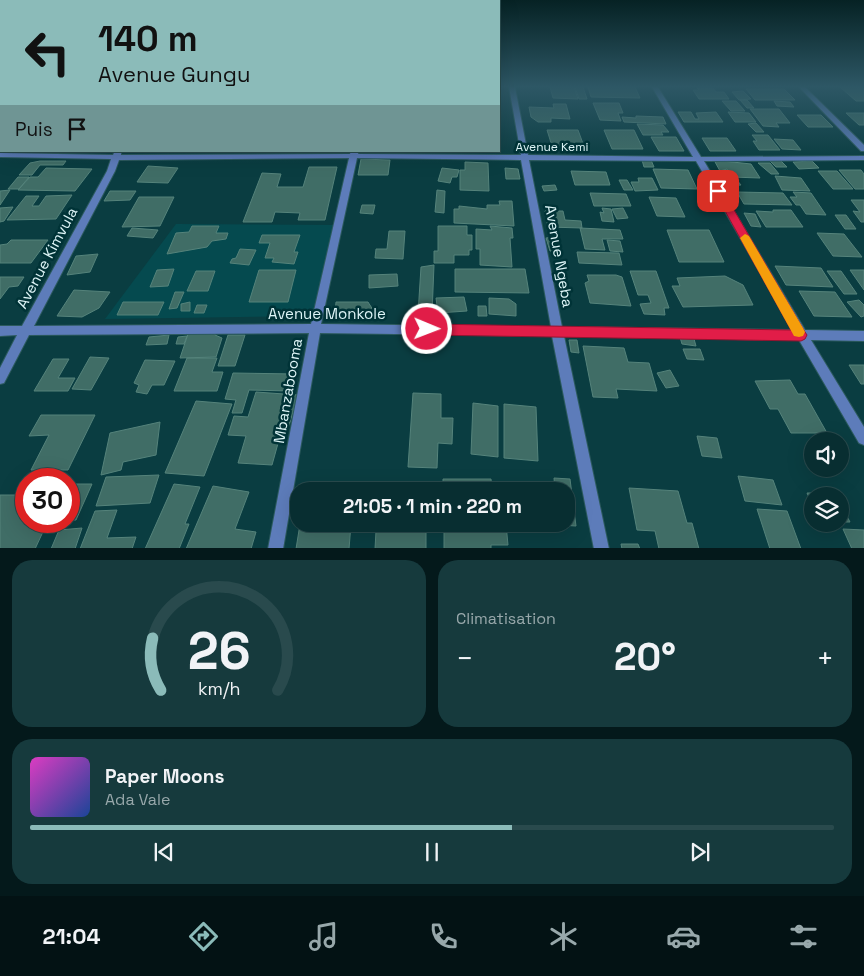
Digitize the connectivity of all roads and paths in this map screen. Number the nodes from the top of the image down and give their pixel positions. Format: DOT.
graph roads {
  1 [pos="517,113"];
  2 [pos="671,113"];
  3 [pos="828,113"];
  4 [pos="864,149"];
  5 [pos="117,154"];
  6 [pos="355,154"];
  7 [pos="0,155"];
  8 [pos="527,158"];
  9 [pos="864,158"];
  10 [pos="700,159"];
  11 [pos="315,328"];
  12 [pos="0,331"];
  13 [pos="25,331"];
  14 [pos="557,331"];
  15 [pos="801,335"];
  16 [pos="864,336"];
  17 [pos="0,379"];
  18 [pos="864,439"];
  19 [pos="275,548"];
  20 [pos="602,548"];
  1 -- 8 [label="street, Avenue Ngeba"];
  2 -- 10 [label="street"];
  3 -- 4 [label="street"];
  5 -- 6 [label="street, Avenue Kemi"];
  5 -- 7 [label="street, Avenue Kemi"];
  5 -- 13 [label="street, Avenue Kimvula"];
  6 -- 8 [label="street, Avenue Kemi"];
  6 -- 11 [label="street, Mbanzabooma"];
  8 -- 10 [label="street, Avenue Kemi"];
  8 -- 14 [label="street, Avenue Ngeba"];
  9 -- 10 [label="street, Avenue Kemi"];
  10 -- 15 [label="street"];
  11 -- 13 [label="street, Avenue Monkole"];
  11 -- 14 [label="street, Avenue Monkole"];
  11 -- 19 [label="street, Mbanzabooma"];
  12 -- 13 [label="street, Avenue Monkole"];
  13 -- 17 [label="street, Avenue Kimvula"];
  14 -- 15 [label="street, Avenue Monkole"];
  14 -- 20 [label="street, Avenue Ngeba"];
  15 -- 16 [label="street, Avenue Monkole"];
  15 -- 18 [label="street"];
}
